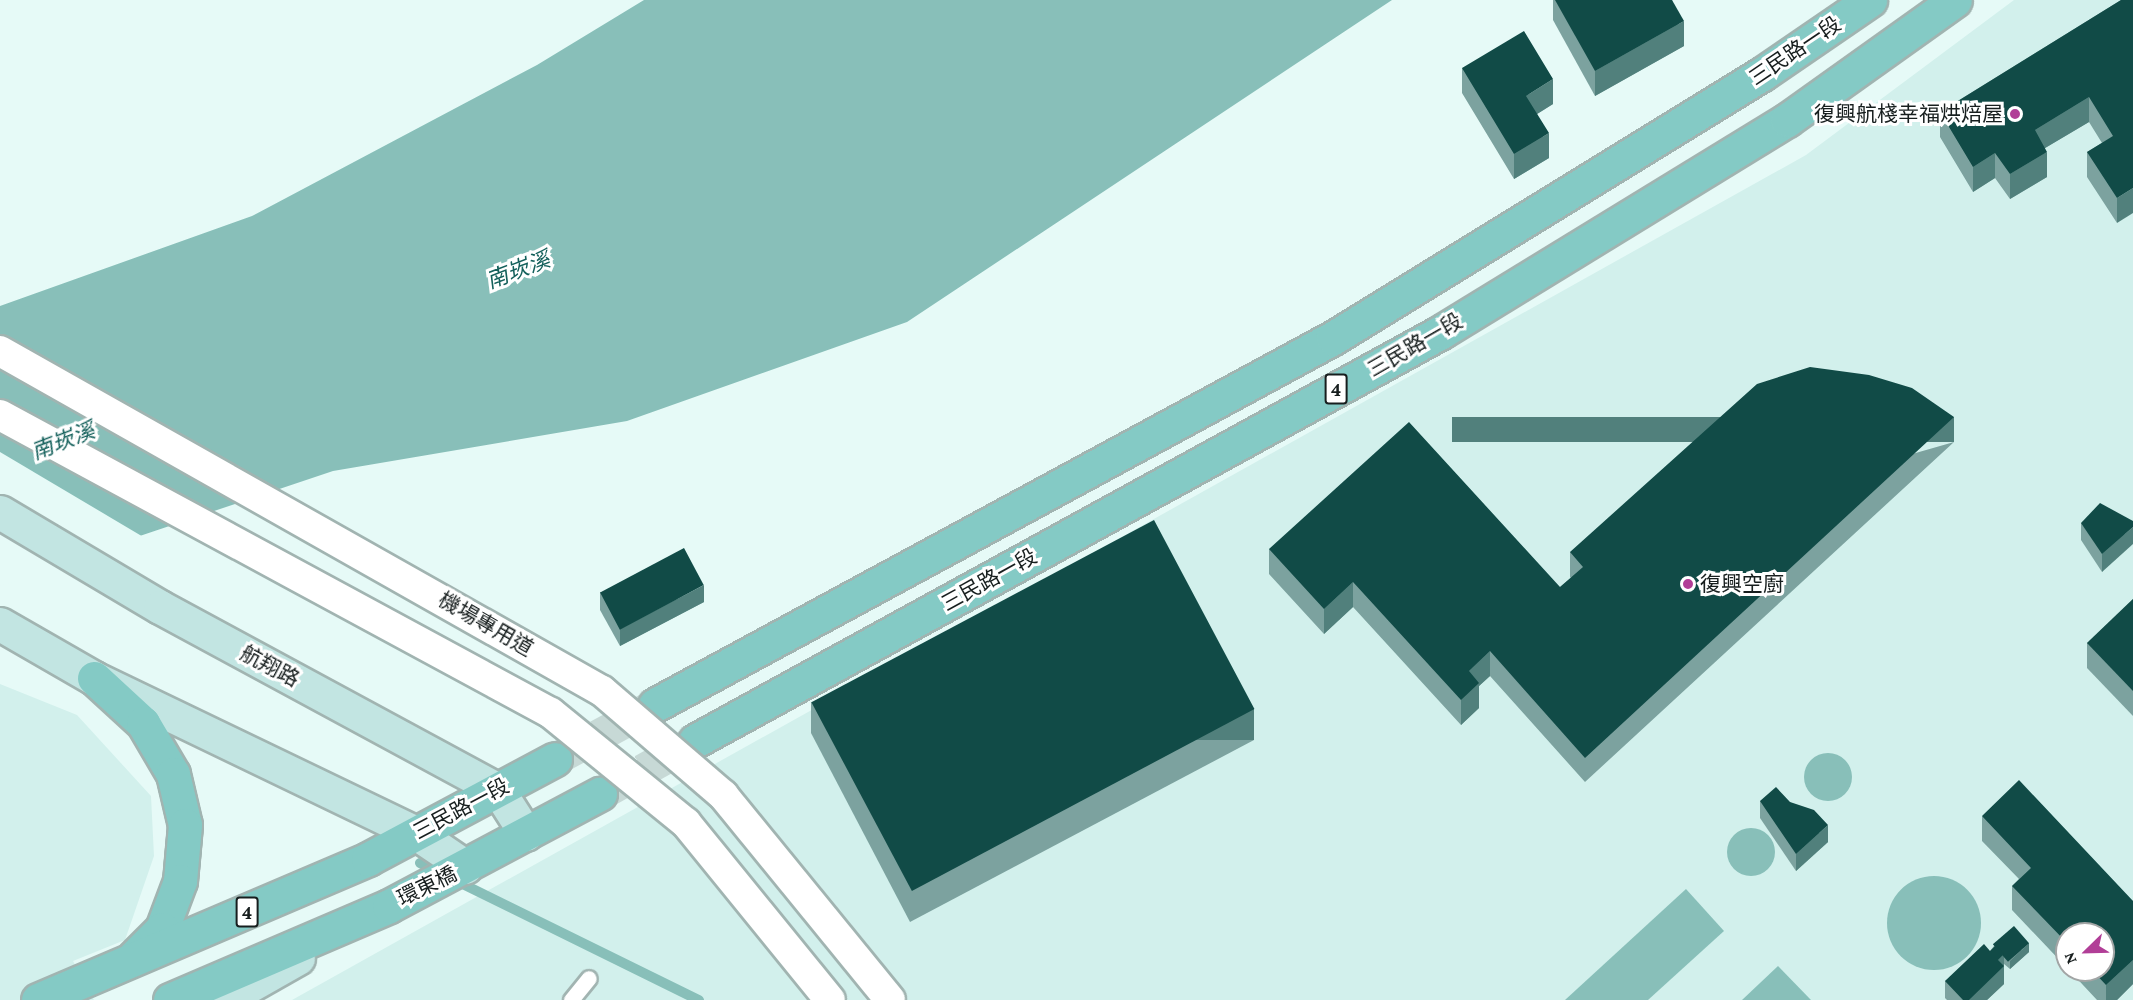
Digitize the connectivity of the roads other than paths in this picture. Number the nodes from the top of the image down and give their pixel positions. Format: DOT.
graph roads {
  1 [pos="1870,0"];
  2 [pos="1955,0"];
  3 [pos="0,351"];
  4 [pos="0,415"];
  5 [pos="0,512"];
  6 [pos="0,624"];
  7 [pos="94,678"];
  8 [pos="655,705"];
  9 [pos="695,741"];
  10 [pos="555,759"];
  11 [pos="498,790"];
  12 [pos="600,794"];
  13 [pos="416,833"];
  14 [pos="526,834"];
  15 [pos="466,867"];
  16 [pos="389,906"];
  17 [pos="125,966"];
  18 [pos="589,978"];
  19 [pos="38,1000"];
  20 [pos="170,1000"];
  21 [pos="224,1000"];
  22 [pos="571,1000"];
  23 [pos="830,1000"];
  24 [pos="890,1000"];
  1 -- 8 [label="main road, 三民路一段 / 4"];
  2 -- 9 [label="main road, 三民路一段 / 4"];
  3 -- 24 [label="street, 機場專用道, bridge"];
  4 -- 23 [label="street, bridge"];
  5 -- 11 [label="street, 航翔路"];
  6 -- 7 [label="street"];
  7 -- 13 [label="street"];
  7 -- 17 [label="main road"];
  10 -- 11 [label="main road, 三民路一段 / 4"];
  11 -- 13 [label="main road, 三民路一段 / 4"];
  11 -- 14 [label="street, 航翔路"];
  12 -- 14 [label="main road, 4"];
  13 -- 15 [label="street"];
  13 -- 17 [label="main road, 三民路一段 / 4"];
  14 -- 15 [label="main road, 4"];
  15 -- 16 [label="main road, 環東橋 / 4"];
  16 -- 20 [label="main road, 4"];
  16 -- 21 [label="street"];
  17 -- 19 [label="main road, 4"];
  18 -- 22 [label="lane"];
}
